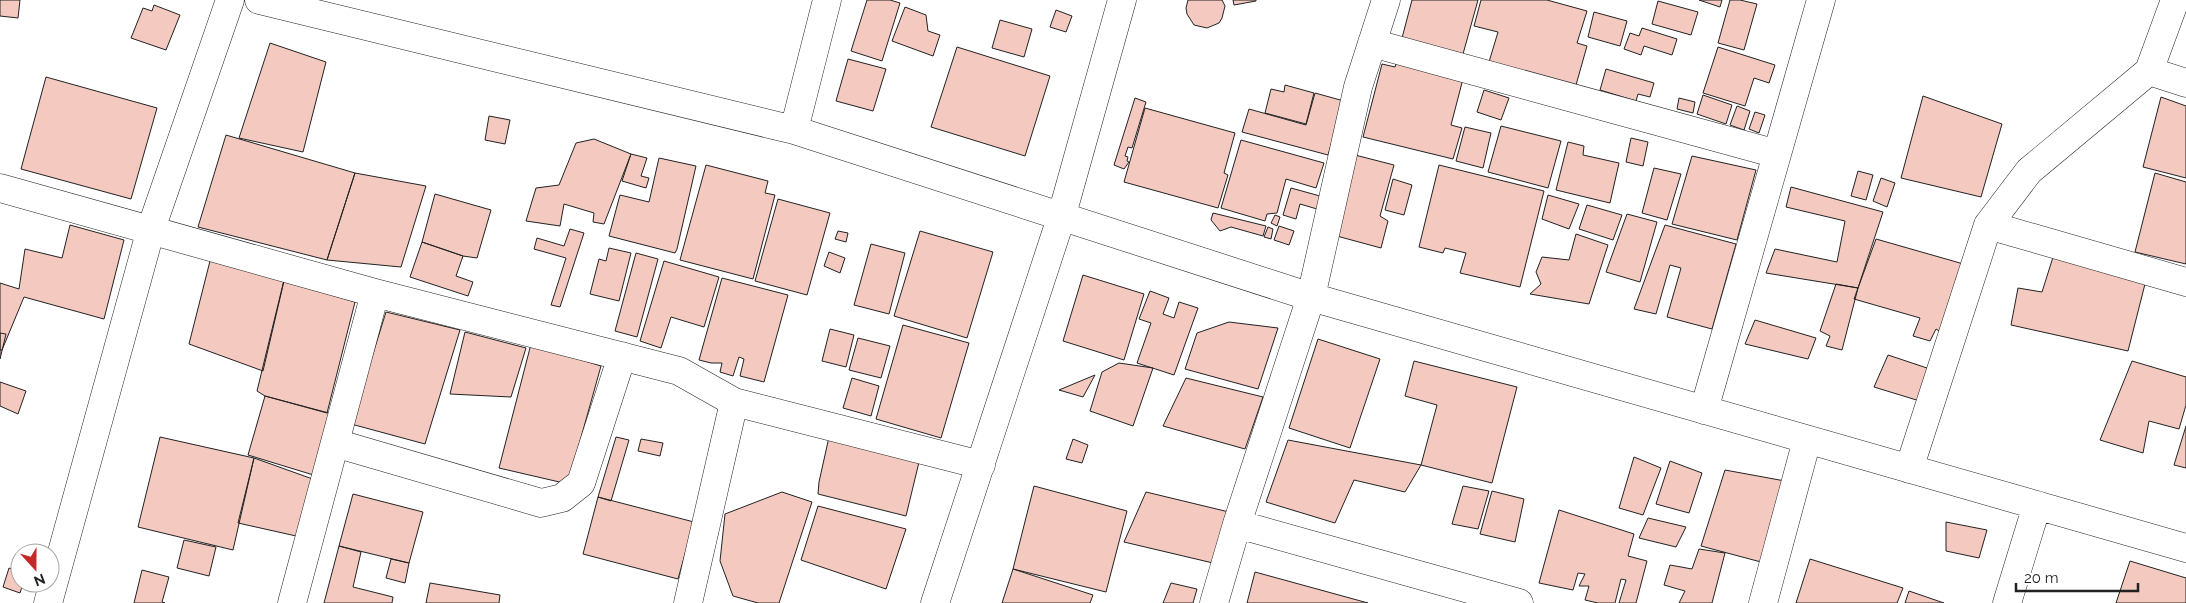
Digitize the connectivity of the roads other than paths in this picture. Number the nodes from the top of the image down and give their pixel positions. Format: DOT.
graph roads {
  1 [pos="230,0"];
  2 [pos="259,0"];
  3 [pos="827,0"];
  4 [pos="1122,0"];
  5 [pos="1386,0"];
  6 [pos="1821,0"];
  7 [pos="2175,0"];
  8 [pos="1372,43"];
  9 [pos="2150,71"];
  10 [pos="2186,83"];
  11 [pos="794,130"];
  12 [pos="1777,154"];
  13 [pos="0,188"];
  14 [pos="1061,218"];
  15 [pos="1988,225"];
  16 [pos="151,229"];
  17 [pos="2186,282"];
  18 [pos="375,293"];
  19 [pos="1311,297"];
  20 [pos="622,356"];
  21 [pos="734,402"];
  22 [pos="1704,410"];
  23 [pos="1807,440"];
  24 [pos="335,443"];
  25 [pos="980,465"];
  26 [pos="1908,469"];
  27 [pos="2037,505"];
  28 [pos="1237,524"];
  29 [pos="2186,548"];
  30 [pos="48,603"];
  31 [pos="292,603"];
  32 [pos="688,603"];
  33 [pos="935,603"];
  34 [pos="1214,603"];
  35 [pos="1519,603"];
  36 [pos="1763,603"];
  37 [pos="2007,603"];
  1 -- 16 [label="street"];
  2 -- 11 [label="street"];
  3 -- 11 [label="street"];
  4 -- 14 [label="street"];
  5 -- 8 [label="street"];
  6 -- 12 [label="street"];
  7 -- 9 [label="street"];
  8 -- 12 [label="street"];
  8 -- 19 [label="street"];
  9 -- 10 [label="street"];
  9 -- 15 [label="street"];
  11 -- 14 [label="street"];
  12 -- 22 [label="street"];
  13 -- 16 [label="street"];
  14 -- 19 [label="street"];
  14 -- 25 [label="street"];
  15 -- 17 [label="street"];
  15 -- 26 [label="street"];
  16 -- 18 [label="street"];
  16 -- 30 [label="street"];
  18 -- 20 [label="street"];
  18 -- 24 [label="street"];
  19 -- 22 [label="street"];
  19 -- 28 [label="street"];
  20 -- 21 [label="street"];
  20 -- 24 [label="street"];
  21 -- 25 [label="street"];
  21 -- 32 [label="street"];
  22 -- 23 [label="street"];
  23 -- 26 [label="street"];
  23 -- 36 [label="street"];
  24 -- 31 [label="street"];
  25 -- 33 [label="street"];
  26 -- 27 [label="street"];
  27 -- 29 [label="street"];
  27 -- 37 [label="street"];
  28 -- 34 [label="street"];
  28 -- 35 [label="street"];
}
